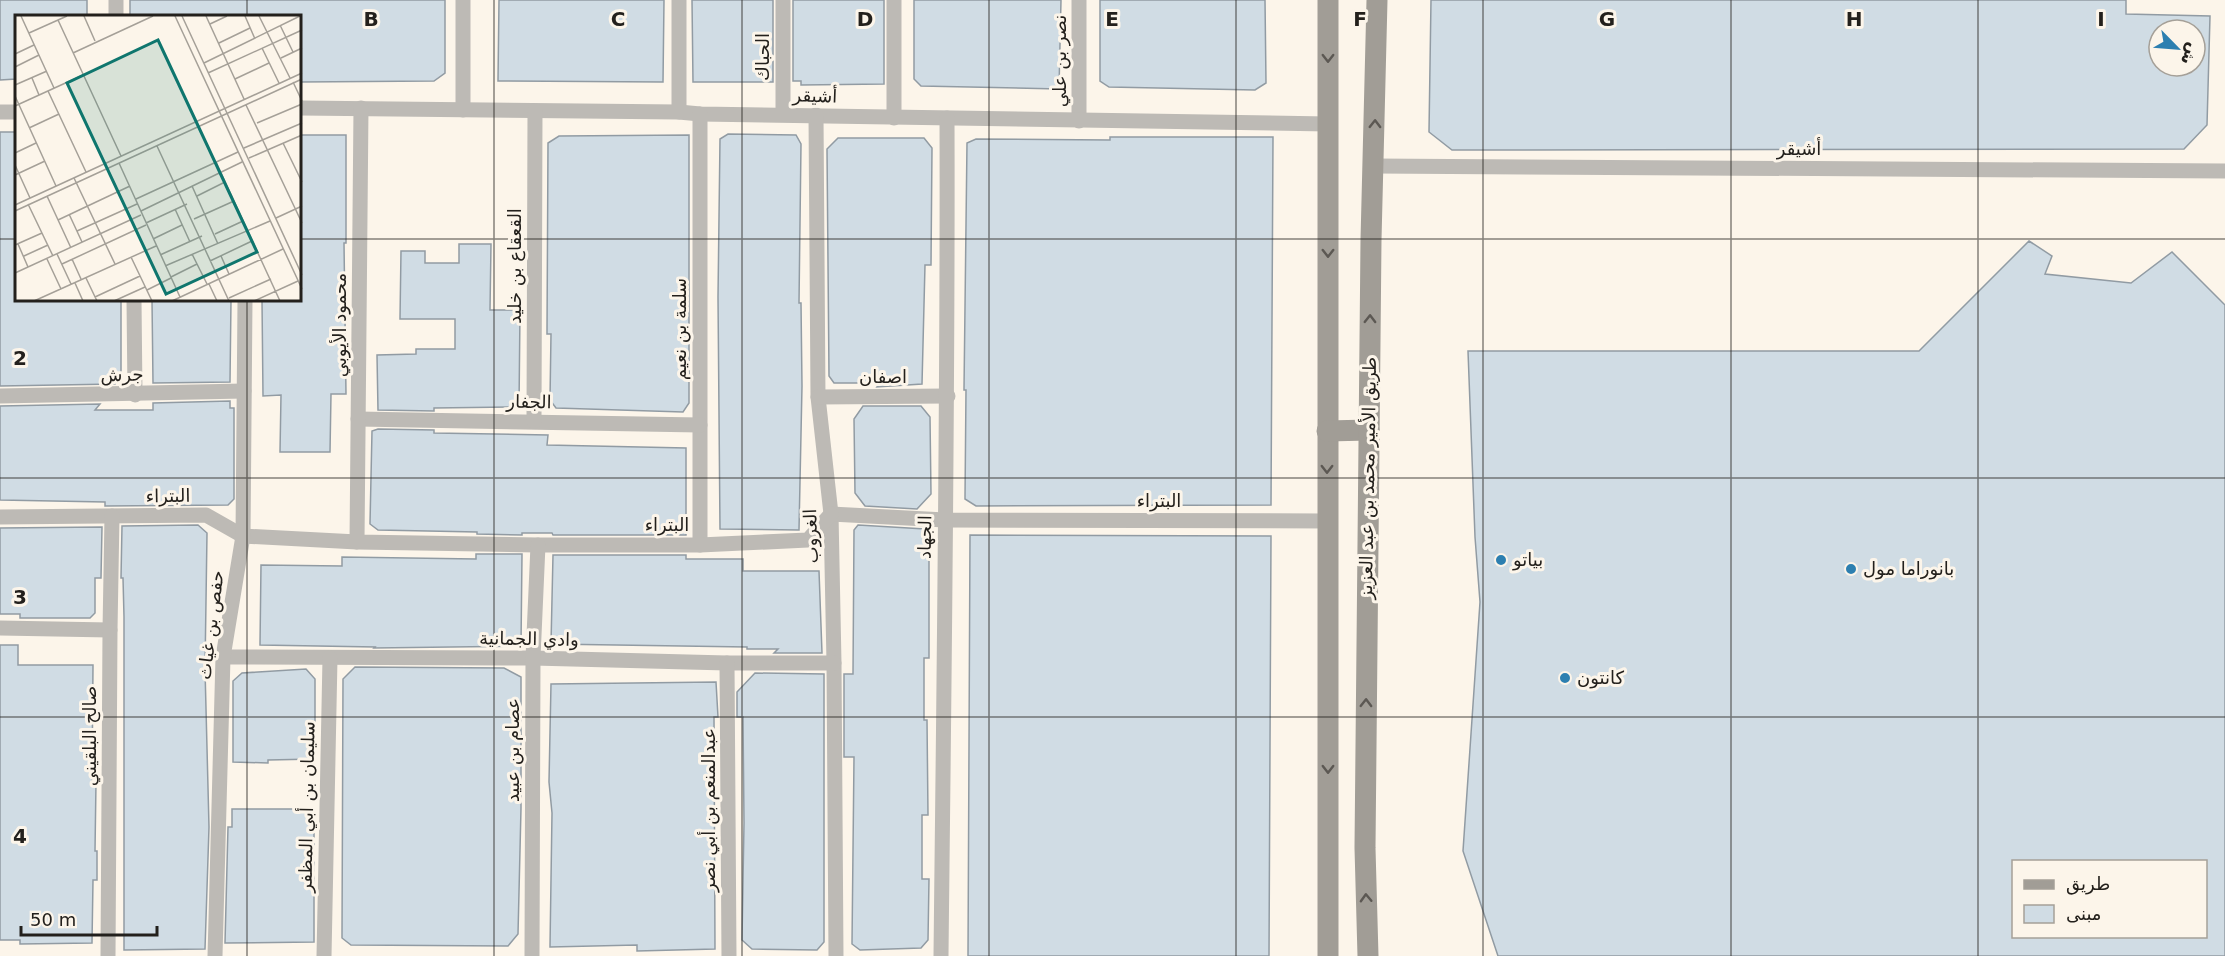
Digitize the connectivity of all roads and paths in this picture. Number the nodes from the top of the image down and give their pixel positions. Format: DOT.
graph roads {
  1 [pos="463,0"];
  2 [pos="679,0"];
  3 [pos="783,0"];
  4 [pos="894,0"];
  5 [pos="1079,0"];
  6 [pos="1328,0"];
  7 [pos="1377,0"];
  8 [pos="302,108"];
  9 [pos="360,108"];
  10 [pos="463,110"];
  11 [pos="535,111"];
  12 [pos="679,112"];
  13 [pos="700,114"];
  14 [pos="783,114"];
  15 [pos="816,115"];
  16 [pos="894,118"];
  17 [pos="947,118"];
  18 [pos="1079,121"];
  19 [pos="1328,124"];
  20 [pos="1374,166"];
  21 [pos="2225,171"];
  22 [pos="134,302"];
  23 [pos="245,302"];
  24 [pos="244,391"];
  25 [pos="135,395"];
  26 [pos="0,396"];
  27 [pos="948,396"];
  28 [pos="818,397"];
  29 [pos="358,419"];
  30 [pos="534,421"];
  31 [pos="700,425"];
  32 [pos="1369,430"];
  33 [pos="1327,431"];
  34 [pos="831,514"];
  35 [pos="112,516"];
  36 [pos="0,517"];
  37 [pos="945,520"];
  38 [pos="1327,521"];
  39 [pos="243,536"];
  40 [pos="357,542"];
  41 [pos="538,545"];
  42 [pos="700,545"];
  43 [pos="0,628"];
  44 [pos="110,630"];
  45 [pos="223,657"];
  46 [pos="330,658"];
  47 [pos="533,658"];
  48 [pos="727,663"];
  49 [pos="834,663"];
  50 [pos="108,956"];
  51 [pos="215,956"];
  52 [pos="324,956"];
  53 [pos="532,956"];
  54 [pos="729,956"];
  55 [pos="836,956"];
  56 [pos="941,956"];
  57 [pos="1328,956"];
  58 [pos="1368,956"];
  1 -- 10 [label="street"];
  2 -- 12 [label="street"];
  3 -- 14 [label="street, الحباك"];
  4 -- 16 [label="street"];
  5 -- 18 [label="street, نصر بن علي"];
  6 -- 19 [label="main road, one-way"];
  20 -- 7 [label="main road, طريق الأمير محمد بن عبد العزيز, one-way"];
  8 -- 9 [label="street, أشيقر"];
  9 -- 10 [label="street, أشيقر"];
  9 -- 29 [label="street, محمود الأيوبي"];
  10 -- 11 [label="street, أشيقر"];
  11 -- 12 [label="street, أشيقر"];
  11 -- 30 [label="street, القعقاع بن خليد"];
  12 -- 13 [label="street, أشيقر"];
  13 -- 14 [label="street, أشيقر"];
  13 -- 31 [label="street, سلمة بن نعيم"];
  14 -- 15 [label="street, أشيقر"];
  15 -- 16 [label="street, أشيقر"];
  15 -- 28 [label="street, الغروب"];
  16 -- 17 [label="street, أشيقر"];
  17 -- 18 [label="street, أشيقر"];
  17 -- 27 [label="street, الجهاد"];
  18 -- 19 [label="street, أشيقر"];
  19 -- 33 [label="main road, one-way"];
  20 -- 21 [label="street, أشيقر"];
  32 -- 20 [label="main road, طريق الأمير محمد بن عبد العزيز, one-way"];
  22 -- 25 [label="street"];
  23 -- 24 [label="street, حفص بن غياث"];
  24 -- 25 [label="street, جرش"];
  24 -- 39 [label="street, حفص بن غياث"];
  25 -- 26 [label="street, جرش"];
  27 -- 28 [label="street, اصفان"];
  27 -- 37 [label="street, الجهاد"];
  28 -- 34 [label="street, الغروب"];
  29 -- 30 [label="street, الجفار"];
  29 -- 40 [label="street, محمود الأيوبي"];
  30 -- 31 [label="street, الجفار"];
  31 -- 42 [label="street, سلمة بن نعيم"];
  32 -- 33 [label="main road"];
  58 -- 32 [label="main road, طريق الأمير محمد بن عبد العزيز, one-way"];
  33 -- 38 [label="main road, one-way"];
  34 -- 37 [label="street, البتراء"];
  34 -- 42 [label="street, البتراء"];
  34 -- 49 [label="street, الغروب"];
  35 -- 36 [label="street, البتراء"];
  35 -- 39 [label="street, البتراء"];
  35 -- 44 [label="street, صالح البلقيني"];
  37 -- 38 [label="street, البتراء"];
  37 -- 56 [label="street, الجهاد"];
  38 -- 57 [label="main road, one-way"];
  39 -- 40 [label="street, البتراء"];
  39 -- 45 [label="street, حفص بن غياث"];
  40 -- 41 [label="street, البتراء"];
  41 -- 42 [label="street, البتراء"];
  41 -- 47 [label="street, عصام بن عبيد"];
  43 -- 44 [label="street"];
  44 -- 50 [label="street, صالح البلقيني"];
  45 -- 46 [label="street, وادي الجمانية"];
  45 -- 51 [label="street, حفص بن غياث"];
  46 -- 47 [label="street, وادي الجمانية"];
  46 -- 52 [label="street, سليمان بن أبي المظفر"];
  47 -- 48 [label="street, وادي الجمانية"];
  47 -- 53 [label="street, عصام بن عبيد"];
  48 -- 49 [label="street, وادي الجمانية"];
  48 -- 54 [label="street, عبدالمنعم بن أبي نصر"];
  49 -- 55 [label="street, الغروب"];
}
